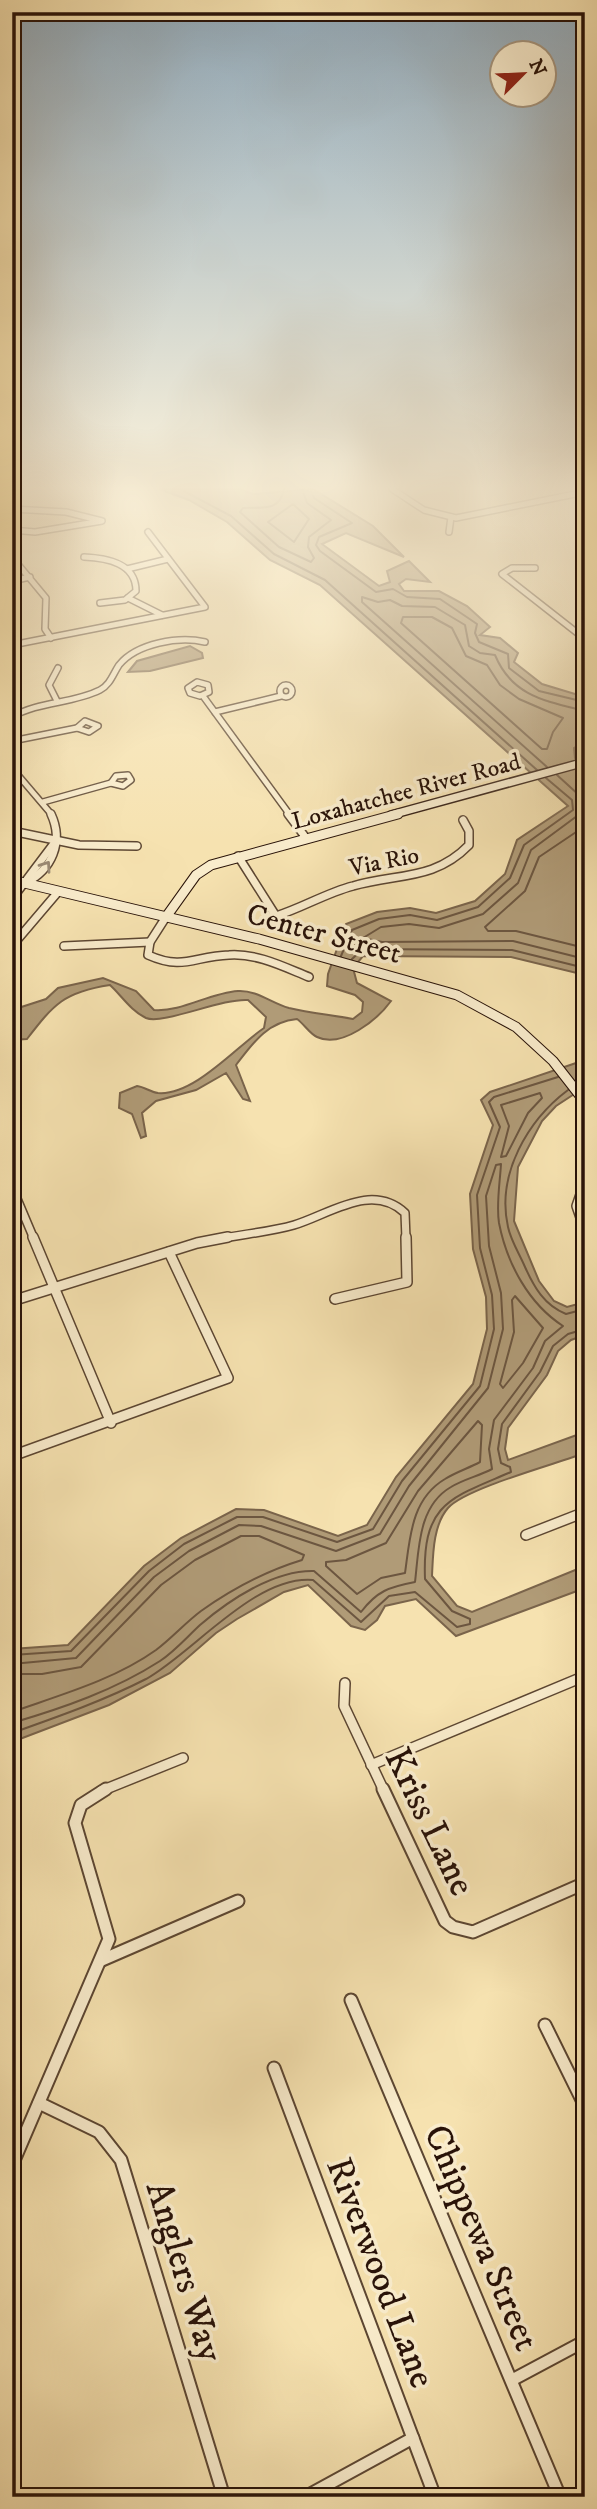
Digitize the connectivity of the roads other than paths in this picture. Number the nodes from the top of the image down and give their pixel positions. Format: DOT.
graph roads {
  1 [pos="46,606"];
  2 [pos="144,606"];
  3 [pos="204,606"];
  4 [pos="543,606"];
  5 [pos="162,615"];
  6 [pos="51,638"];
  7 [pos="585,639"];
  8 [pos="205,642"];
  9 [pos="12,645"];
  10 [pos="58,668"];
  11 [pos="203,696"];
  12 [pos="281,696"];
  13 [pos="57,701"];
  14 [pos="215,712"];
  15 [pos="12,717"];
  16 [pos="76,728"];
  17 [pos="12,741"];
  18 [pos="585,762"];
  19 [pos="12,768"];
  20 [pos="111,783"];
  21 [pos="43,802"];
  22 [pos="463,820"];
  23 [pos="12,831"];
  24 [pos="306,838"];
  25 [pos="55,842"];
  26 [pos="137,846"];
  27 [pos="237,856"];
  28 [pos="12,880"];
  29 [pos="25,883"];
  30 [pos="58,892"];
  31 [pos="12,899"];
  32 [pos="166,917"];
  33 [pos="150,942"];
  34 [pos="12,946"];
  35 [pos="64,946"];
  36 [pos="309,977"];
  37 [pos="584,1101"];
  38 [pos="585,1180"];
  39 [pos="12,1187"];
  40 [pos="585,1232"];
  41 [pos="169,1252"];
  42 [pos="55,1288"];
  43 [pos="335,1299"];
  44 [pos="12,1301"];
  45 [pos="111,1423"];
  46 [pos="12,1456"];
  47 [pos="585,1512"];
  48 [pos="526,1535"];
  49 [pos="585,1676"];
  50 [pos="345,1683"];
  51 [pos="183,1758"];
  52 [pos="371,1765"];
  53 [pos="585,1883"];
  54 [pos="238,1901"];
  55 [pos="102,1960"];
  56 [pos="351,2000"];
  57 [pos="545,2025"];
  58 [pos="274,2067"];
  59 [pos="40,2103"];
  60 [pos="585,2106"];
  61 [pos="12,2165"];
  62 [pos="585,2341"];
  63 [pos="512,2380"];
  64 [pos="413,2438"];
  65 [pos="12,2481"];
  66 [pos="16,2497"];
  67 [pos="224,2497"];
  68 [pos="305,2497"];
  69 [pos="435,2497"];
  70 [pos="560,2497"];
  1 -- 6 [label="street"];
  2 -- 5 [label="street"];
  3 -- 5 [label="street"];
  4 -- 7 [label="street"];
  5 -- 6 [label="street"];
  6 -- 9 [label="street"];
  8 -- 13 [label="street"];
  10 -- 13 [label="street"];
  11 -- 14 [label="street"];
  12 -- 14 [label="street"];
  13 -- 15 [label="street"];
  14 -- 24 [label="street"];
  16 -- 17 [label="street"];
  18 -- 24 [label="street, Loxahatchee River Road"];
  19 -- 21 [label="street"];
  20 -- 21 [label="street"];
  21 -- 25 [label="street"];
  22 -- 27 [label="street, Via Rio"];
  23 -- 25 [label="street"];
  24 -- 27 [label="street, Loxahatchee River Road"];
  25 -- 26 [label="street"];
  25 -- 29 [label="street"];
  29 -- 25 [label="street, one-way"];
  27 -- 32 [label="street, Loxahatchee River Road"];
  28 -- 29 [label="street, Center Street"];
  29 -- 30 [label="street, Center Street"];
  29 -- 31 [label="street"];
  30 -- 32 [label="street, Center Street"];
  30 -- 34 [label="street"];
  32 -- 33 [label="street"];
  32 -- 37 [label="street, Center Street"];
  33 -- 35 [label="street"];
  33 -- 36 [label="street"];
  38 -- 40 [label="street"];
  39 -- 42 [label="street"];
  41 -- 42 [label="street"];
  41 -- 43 [label="street"];
  41 -- 45 [label="street"];
  42 -- 44 [label="street"];
  42 -- 45 [label="street"];
  45 -- 46 [label="street"];
  47 -- 48 [label="street"];
  49 -- 52 [label="street"];
  50 -- 52 [label="street, Kriss Lane"];
  51 -- 55 [label="street"];
  52 -- 53 [label="street, Kriss Lane"];
  54 -- 55 [label="street"];
  55 -- 59 [label="street"];
  56 -- 63 [label="street, Chippewa Street"];
  57 -- 60 [label="street"];
  58 -- 64 [label="street, Riverwood Lane"];
  59 -- 61 [label="street"];
  59 -- 67 [label="street, Anglers Way"];
  62 -- 63 [label="street"];
  63 -- 70 [label="street, Chippewa Street"];
  64 -- 68 [label="street"];
  64 -- 69 [label="street, Riverwood Lane"];
  65 -- 66 [label="street"];
}
